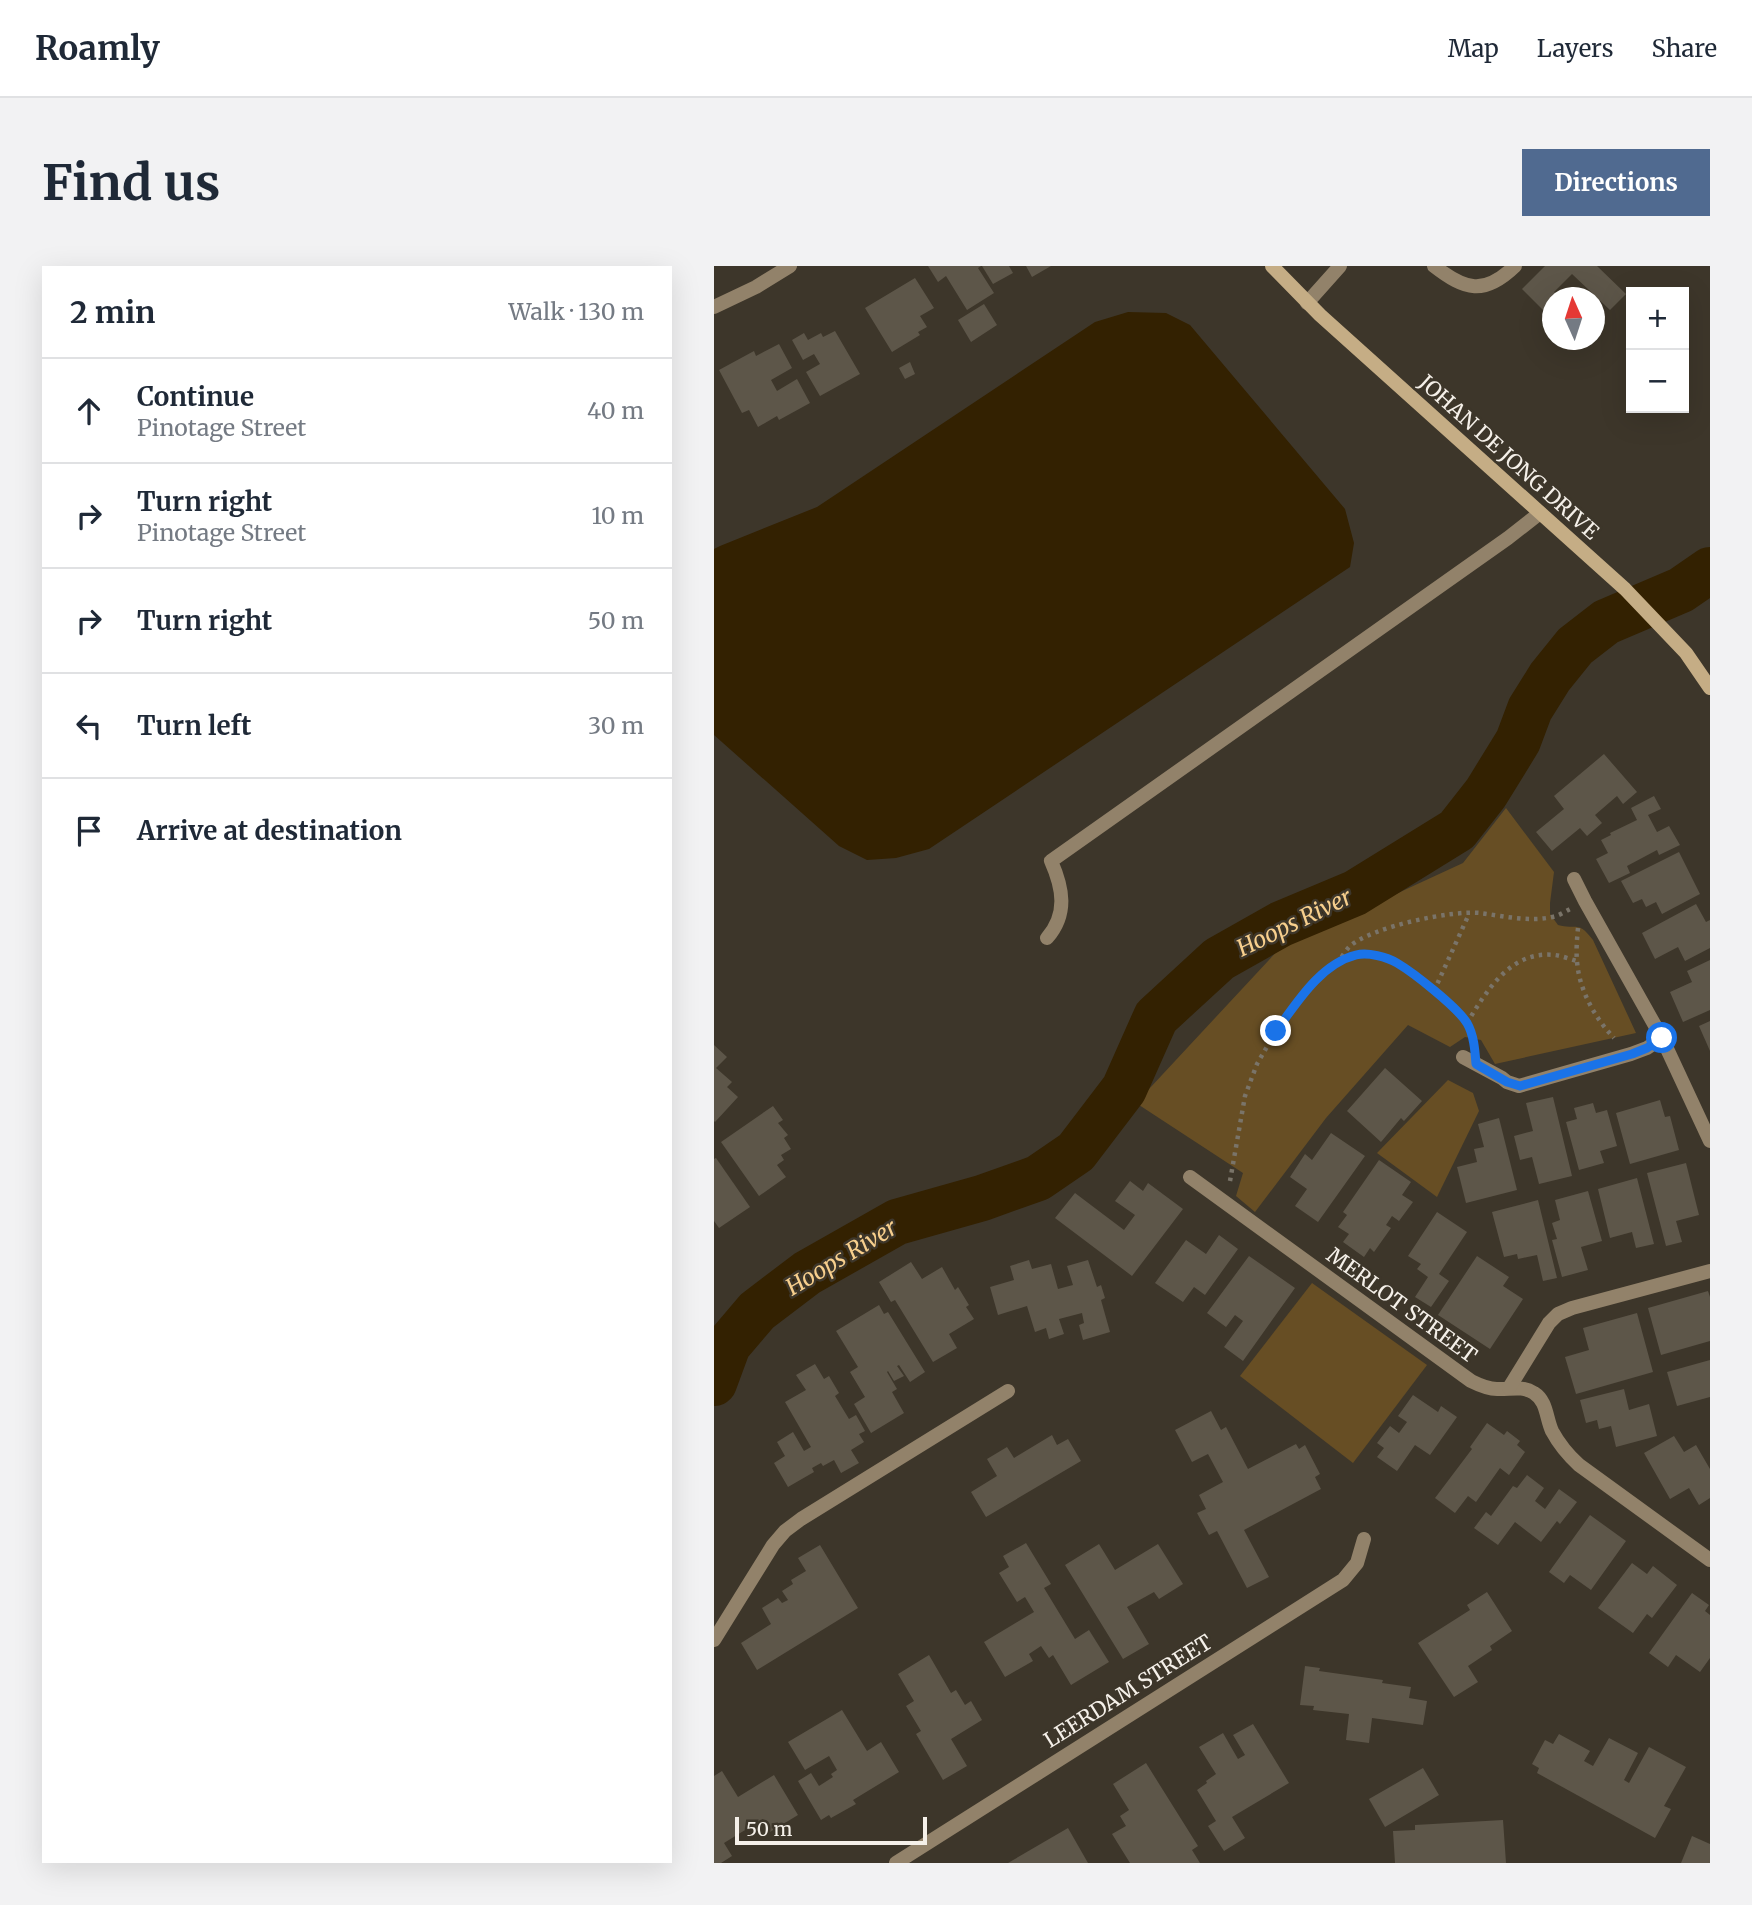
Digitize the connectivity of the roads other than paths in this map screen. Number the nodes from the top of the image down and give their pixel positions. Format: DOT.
graph roads {
  1 [pos="790,266"];
  2 [pos="1272,266"];
  3 [pos="1340,266"];
  4 [pos="1434,266"];
  5 [pos="1515,266"];
  6 [pos="1307,303"];
  7 [pos="714,307"];
  8 [pos="1540,513"];
  9 [pos="1710,688"];
  10 [pos="1574,879"];
  11 [pos="1047,938"];
  12 [pos="1662,1038"];
  13 [pos="1470,1061"];
  14 [pos="1710,1141"];
  15 [pos="1190,1177"];
  16 [pos="1710,1271"];
  17 [pos="1509,1388"];
  18 [pos="1008,1391"];
  19 [pos="1364,1539"];
  20 [pos="1710,1560"];
  21 [pos="714,1640"];
  22 [pos="896,1863"];
  1 -- 7 [label="street"];
  2 -- 6 [label="street, JOHAN DE JONG DRIVE"];
  3 -- 6 [label="street"];
  4 -- 5 [label="street"];
  6 -- 8 [label="street, JOHAN DE JONG DRIVE"];
  8 -- 9 [label="street, JOHAN DE JONG DRIVE"];
  8 -- 11 [label="street"];
  10 -- 12 [label="street"];
  12 -- 13 [label="street"];
  12 -- 14 [label="street"];
  15 -- 17 [label="street, MERLOT STREET"];
  16 -- 17 [label="street"];
  17 -- 20 [label="street, MERLOT STREET"];
  18 -- 21 [label="street"];
  19 -- 22 [label="street, LEERDAM STREET"];
}
